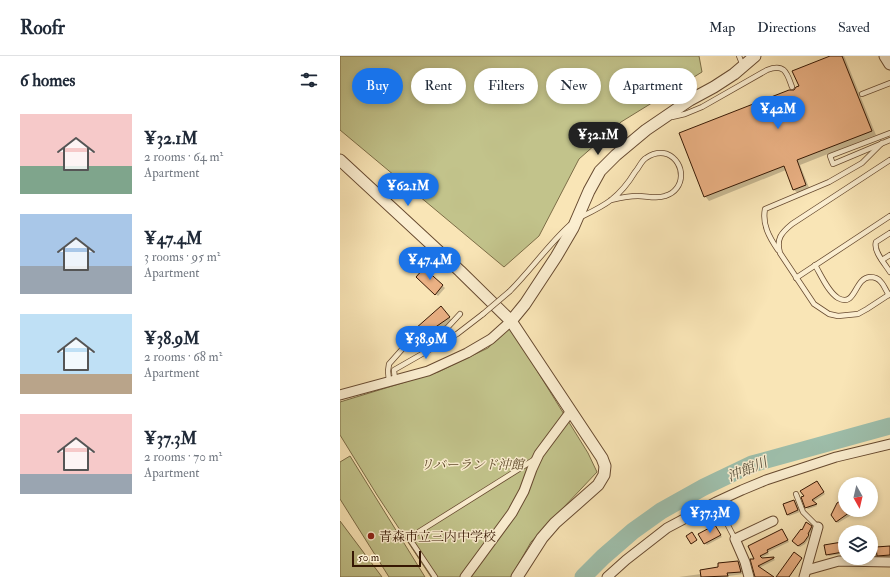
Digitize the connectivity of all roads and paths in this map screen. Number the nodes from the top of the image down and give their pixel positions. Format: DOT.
graph roads {
  1 [pos="755,56"];
  2 [pos="885,56"];
  3 [pos="741,61"];
  4 [pos="890,64"];
  5 [pos="890,83"];
  6 [pos="792,87"];
  7 [pos="862,94"];
  8 [pos="662,118"];
  9 [pos="890,133"];
  10 [pos="890,140"];
  11 [pos="882,143"];
  12 [pos="340,160"];
  13 [pos="890,160"];
  14 [pos="611,200"];
  15 [pos="890,216"];
  16 [pos="576,220"];
  17 [pos="890,233"];
  18 [pos="780,253"];
  19 [pos="890,255"];
  20 [pos="882,260"];
  21 [pos="815,265"];
  22 [pos="890,272"];
  23 [pos="796,278"];
  24 [pos="889,294"];
  25 [pos="460,314"];
  26 [pos="511,321"];
  27 [pos="392,380"];
  28 [pos="340,395"];
  29 [pos="571,411"];
  30 [pos="890,444"];
  31 [pos="537,458"];
  32 [pos="796,494"];
  33 [pos="716,502"];
  34 [pos="773,521"];
  35 [pos="818,527"];
  36 [pos="735,539"];
  37 [pos="890,562"];
  38 [pos="806,573"];
  39 [pos="435,577"];
  40 [pos="464,577"];
  41 [pos="518,577"];
  42 [pos="607,577"];
  43 [pos="749,577"];
  1 -- 3 [label="street"];
  2 -- 4 [label="street"];
  3 -- 8 [label="street"];
  5 -- 7 [label="lane"];
  6 -- 8 [label="lane"];
  8 -- 16 [label="street"];
  9 -- 11 [label="lane"];
  10 -- 11 [label="lane"];
  11 -- 18 [label="lane"];
  12 -- 26 [label="street"];
  13 -- 18 [label="lane"];
  14 -- 14 [label="lane"];
  14 -- 16 [label="lane"];
  15 -- 21 [label="lane"];
  16 -- 26 [label="street"];
  16 -- 27 [label="lane, bridge"];
  17 -- 20 [label="lane"];
  18 -- 23 [label="lane"];
  19 -- 20 [label="lane"];
  20 -- 22 [label="lane"];
  21 -- 23 [label="lane"];
  21 -- 24 [label="lane"];
  23 -- 24 [label="lane"];
  25 -- 27 [label="lane"];
  26 -- 27 [label="street"];
  26 -- 29 [label="street"];
  27 -- 28 [label="street"];
  29 -- 31 [label="street"];
  29 -- 41 [label="street"];
  30 -- 33 [label="street"];
  31 -- 39 [label="lane"];
  31 -- 40 [label="street"];
  32 -- 35 [label="lane"];
  33 -- 36 [label="lane"];
  33 -- 42 [label="street"];
  34 -- 36 [label="street"];
  35 -- 38 [label="street"];
  36 -- 43 [label="street"];
  37 -- 38 [label="street"];
}
